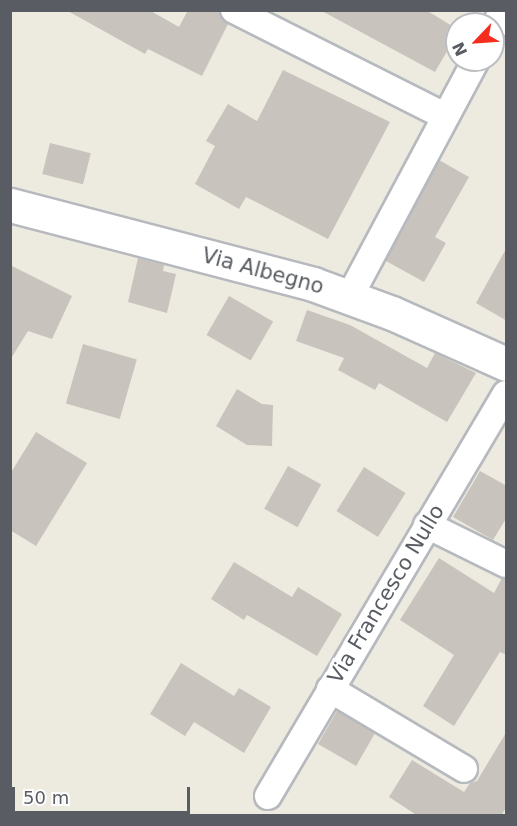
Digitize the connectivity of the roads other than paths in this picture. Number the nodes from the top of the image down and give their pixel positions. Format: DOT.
graph roads {
  1 [pos="234,10"];
  2 [pos="469,72"];
  3 [pos="445,116"];
  4 [pos="10,205"];
  5 [pos="350,296"];
  6 [pos="507,363"];
  7 [pos="507,394"];
  8 [pos="427,525"];
  9 [pos="507,564"];
  10 [pos="330,689"];
  11 [pos="464,769"];
  12 [pos="267,796"];
  1 -- 3 [label="street"];
  2 -- 3 [label="street"];
  3 -- 5 [label="street"];
  4 -- 5 [label="street, Via Albegno"];
  5 -- 6 [label="street, Via Albegno"];
  7 -- 8 [label="street, Via Francesco Nullo"];
  8 -- 9 [label="street"];
  8 -- 10 [label="street, Via Francesco Nullo"];
  10 -- 11 [label="street"];
  10 -- 12 [label="street, Via Francesco Nullo"];
}
